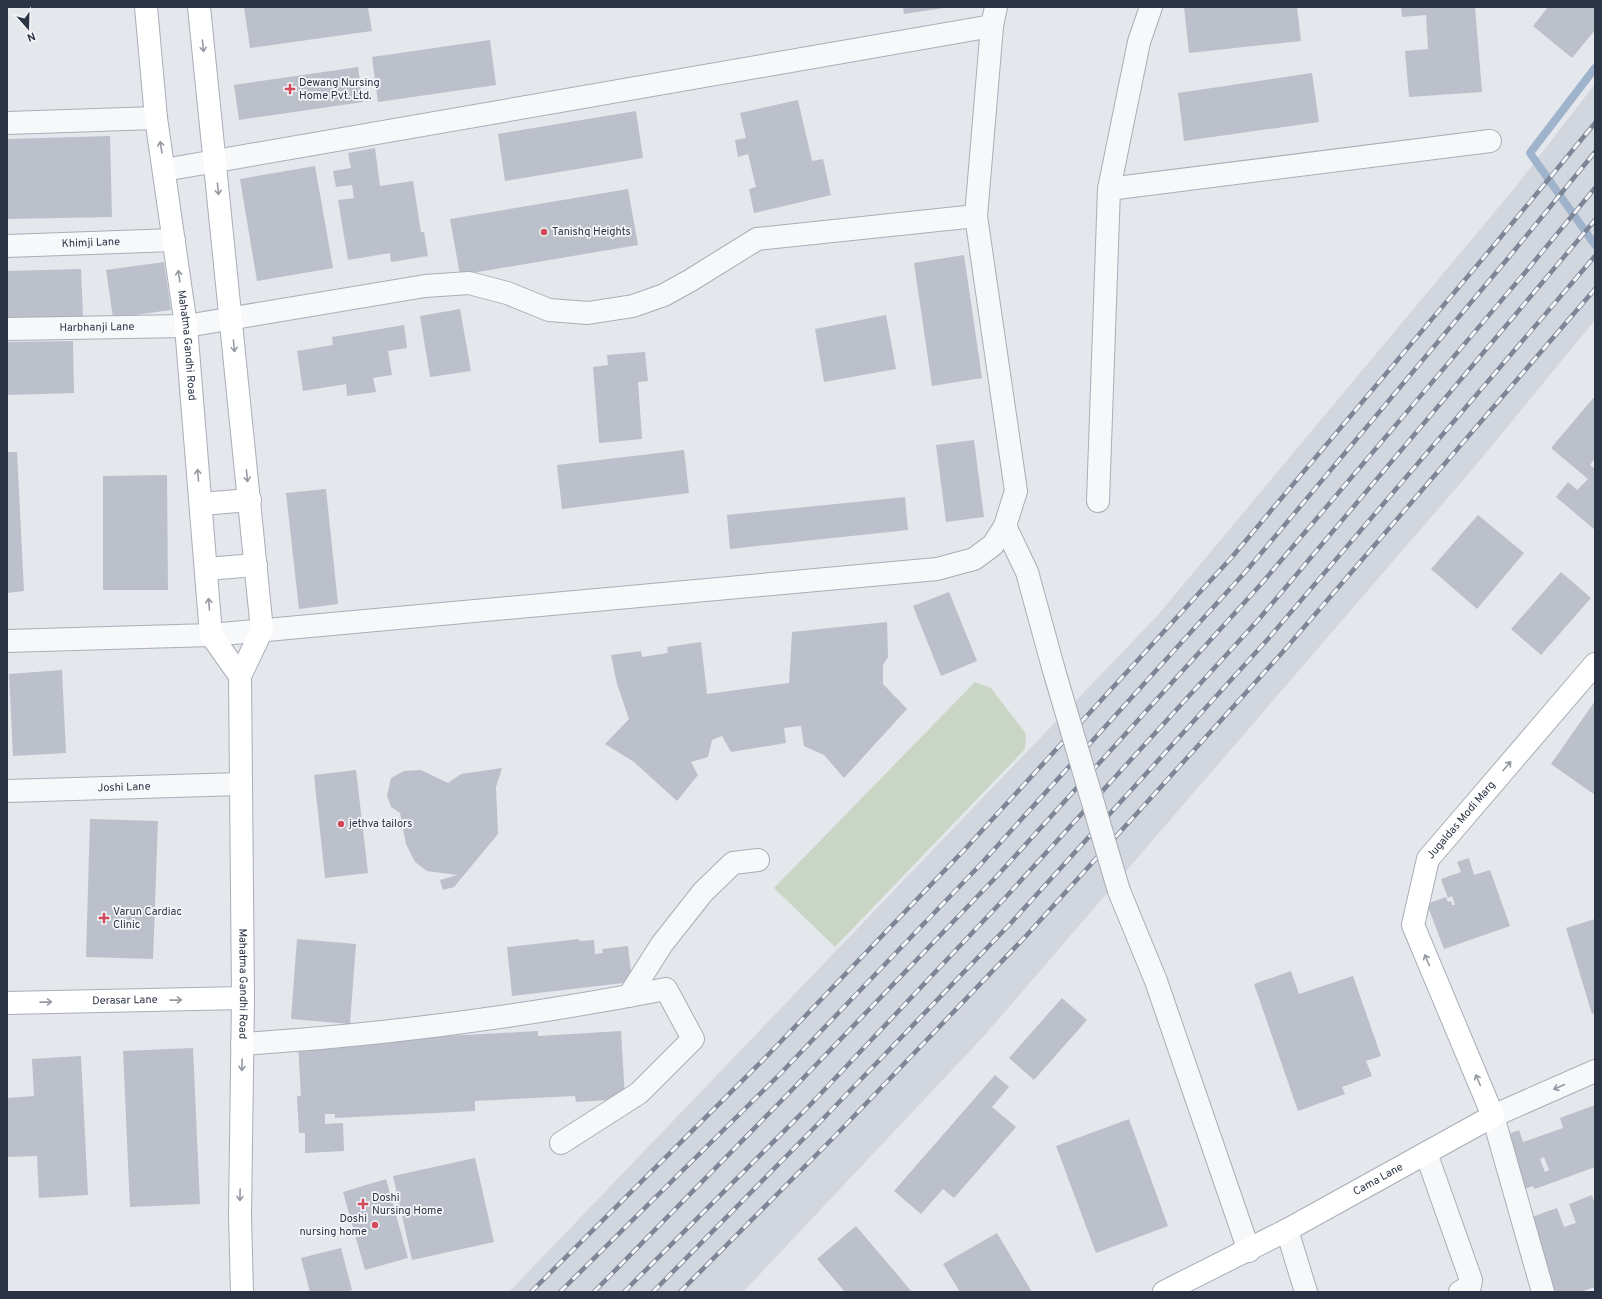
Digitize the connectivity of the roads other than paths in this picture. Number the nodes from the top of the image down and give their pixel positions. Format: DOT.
graph roads {
  1 [pos="146,7"];
  2 [pos="199,7"];
  3 [pos="1151,7"];
  4 [pos="994,17"];
  5 [pos="156,118"];
  6 [pos="7,123"];
  7 [pos="1490,141"];
  8 [pos="215,161"];
  9 [pos="164,170"];
  10 [pos="1108,189"];
  11 [pos="976,216"];
  12 [pos="174,240"];
  13 [pos="7,246"];
  14 [pos="232,318"];
  15 [pos="186,326"];
  16 [pos="7,328"];
  17 [pos="250,500"];
  18 [pos="1098,501"];
  19 [pos="201,504"];
  20 [pos="1005,526"];
  21 [pos="256,565"];
  22 [pos="206,570"];
  23 [pos="262,630"];
  24 [pos="212,635"];
  25 [pos="7,641"];
  26 [pos="1595,664"];
  27 [pos="240,676"];
  28 [pos="241,784"];
  29 [pos="7,791"];
  30 [pos="758,860"];
  31 [pos="629,996"];
  32 [pos="243,998"];
  33 [pos="7,1003"];
  34 [pos="242,1044"];
  35 [pos="1595,1071"];
  36 [pos="1493,1116"];
  37 [pos="561,1143"];
  38 [pos="1426,1153"];
  39 [pos="1287,1230"];
  40 [pos="1249,1250"];
  41 [pos="242,1292"];
  42 [pos="1164,1292"];
  43 [pos="1306,1292"];
  44 [pos="1460,1292"];
  45 [pos="1543,1292"];
  1 -- 5 [label="street, Mahatma Gandhi Road"];
  2 -- 8 [label="street, one-way"];
  3 -- 10 [label="street"];
  4 -- 8 [label="street"];
  4 -- 11 [label="street"];
  5 -- 6 [label="street"];
  9 -- 5 [label="street, Mahatma Gandhi Road, one-way"];
  7 -- 10 [label="street"];
  8 -- 9 [label="street"];
  8 -- 14 [label="street, one-way"];
  9 -- 12 [label="street, Mahatma Gandhi Road"];
  10 -- 18 [label="street"];
  11 -- 14 [label="street, Harbhanji Lane"];
  11 -- 20 [label="street"];
  12 -- 13 [label="street, Khimji Lane"];
  15 -- 12 [label="street, Mahatma Gandhi Road, one-way"];
  14 -- 15 [label="street, Harbhanji Lane"];
  14 -- 17 [label="street, one-way"];
  15 -- 16 [label="street, Harbhanji Lane"];
  19 -- 15 [label="street, Mahatma Gandhi Road, one-way"];
  17 -- 19 [label="street"];
  17 -- 21 [label="street"];
  19 -- 22 [label="street, Mahatma Gandhi Road"];
  20 -- 23 [label="street"];
  20 -- 40 [label="street, bridge"];
  21 -- 22 [label="street"];
  21 -- 23 [label="street"];
  24 -- 22 [label="street, Mahatma Gandhi Road, one-way"];
  23 -- 24 [label="street"];
  23 -- 27 [label="street, Mahatma Gandhi Road"];
  24 -- 25 [label="street"];
  24 -- 27 [label="street, Mahatma Gandhi Road"];
  36 -- 26 [label="street, Jugaldas Modi Marg, one-way"];
  27 -- 28 [label="street, Mahatma Gandhi Road"];
  28 -- 29 [label="street, Joshi Lane"];
  28 -- 32 [label="street, Mahatma Gandhi Road"];
  30 -- 31 [label="street"];
  31 -- 34 [label="street"];
  31 -- 37 [label="street"];
  33 -- 32 [label="street, Derasar Lane, one-way"];
  32 -- 34 [label="street, Mahatma Gandhi Road"];
  34 -- 41 [label="street, Mahatma Gandhi Road, one-way"];
  35 -- 36 [label="street, Cama Lane, one-way"];
  36 -- 38 [label="street, Cama Lane"];
  36 -- 45 [label="street"];
  38 -- 39 [label="street, Cama Lane"];
  38 -- 44 [label="street"];
  39 -- 40 [label="street, Cama Lane"];
  39 -- 43 [label="street"];
  40 -- 42 [label="street, Cama Lane"];
}
